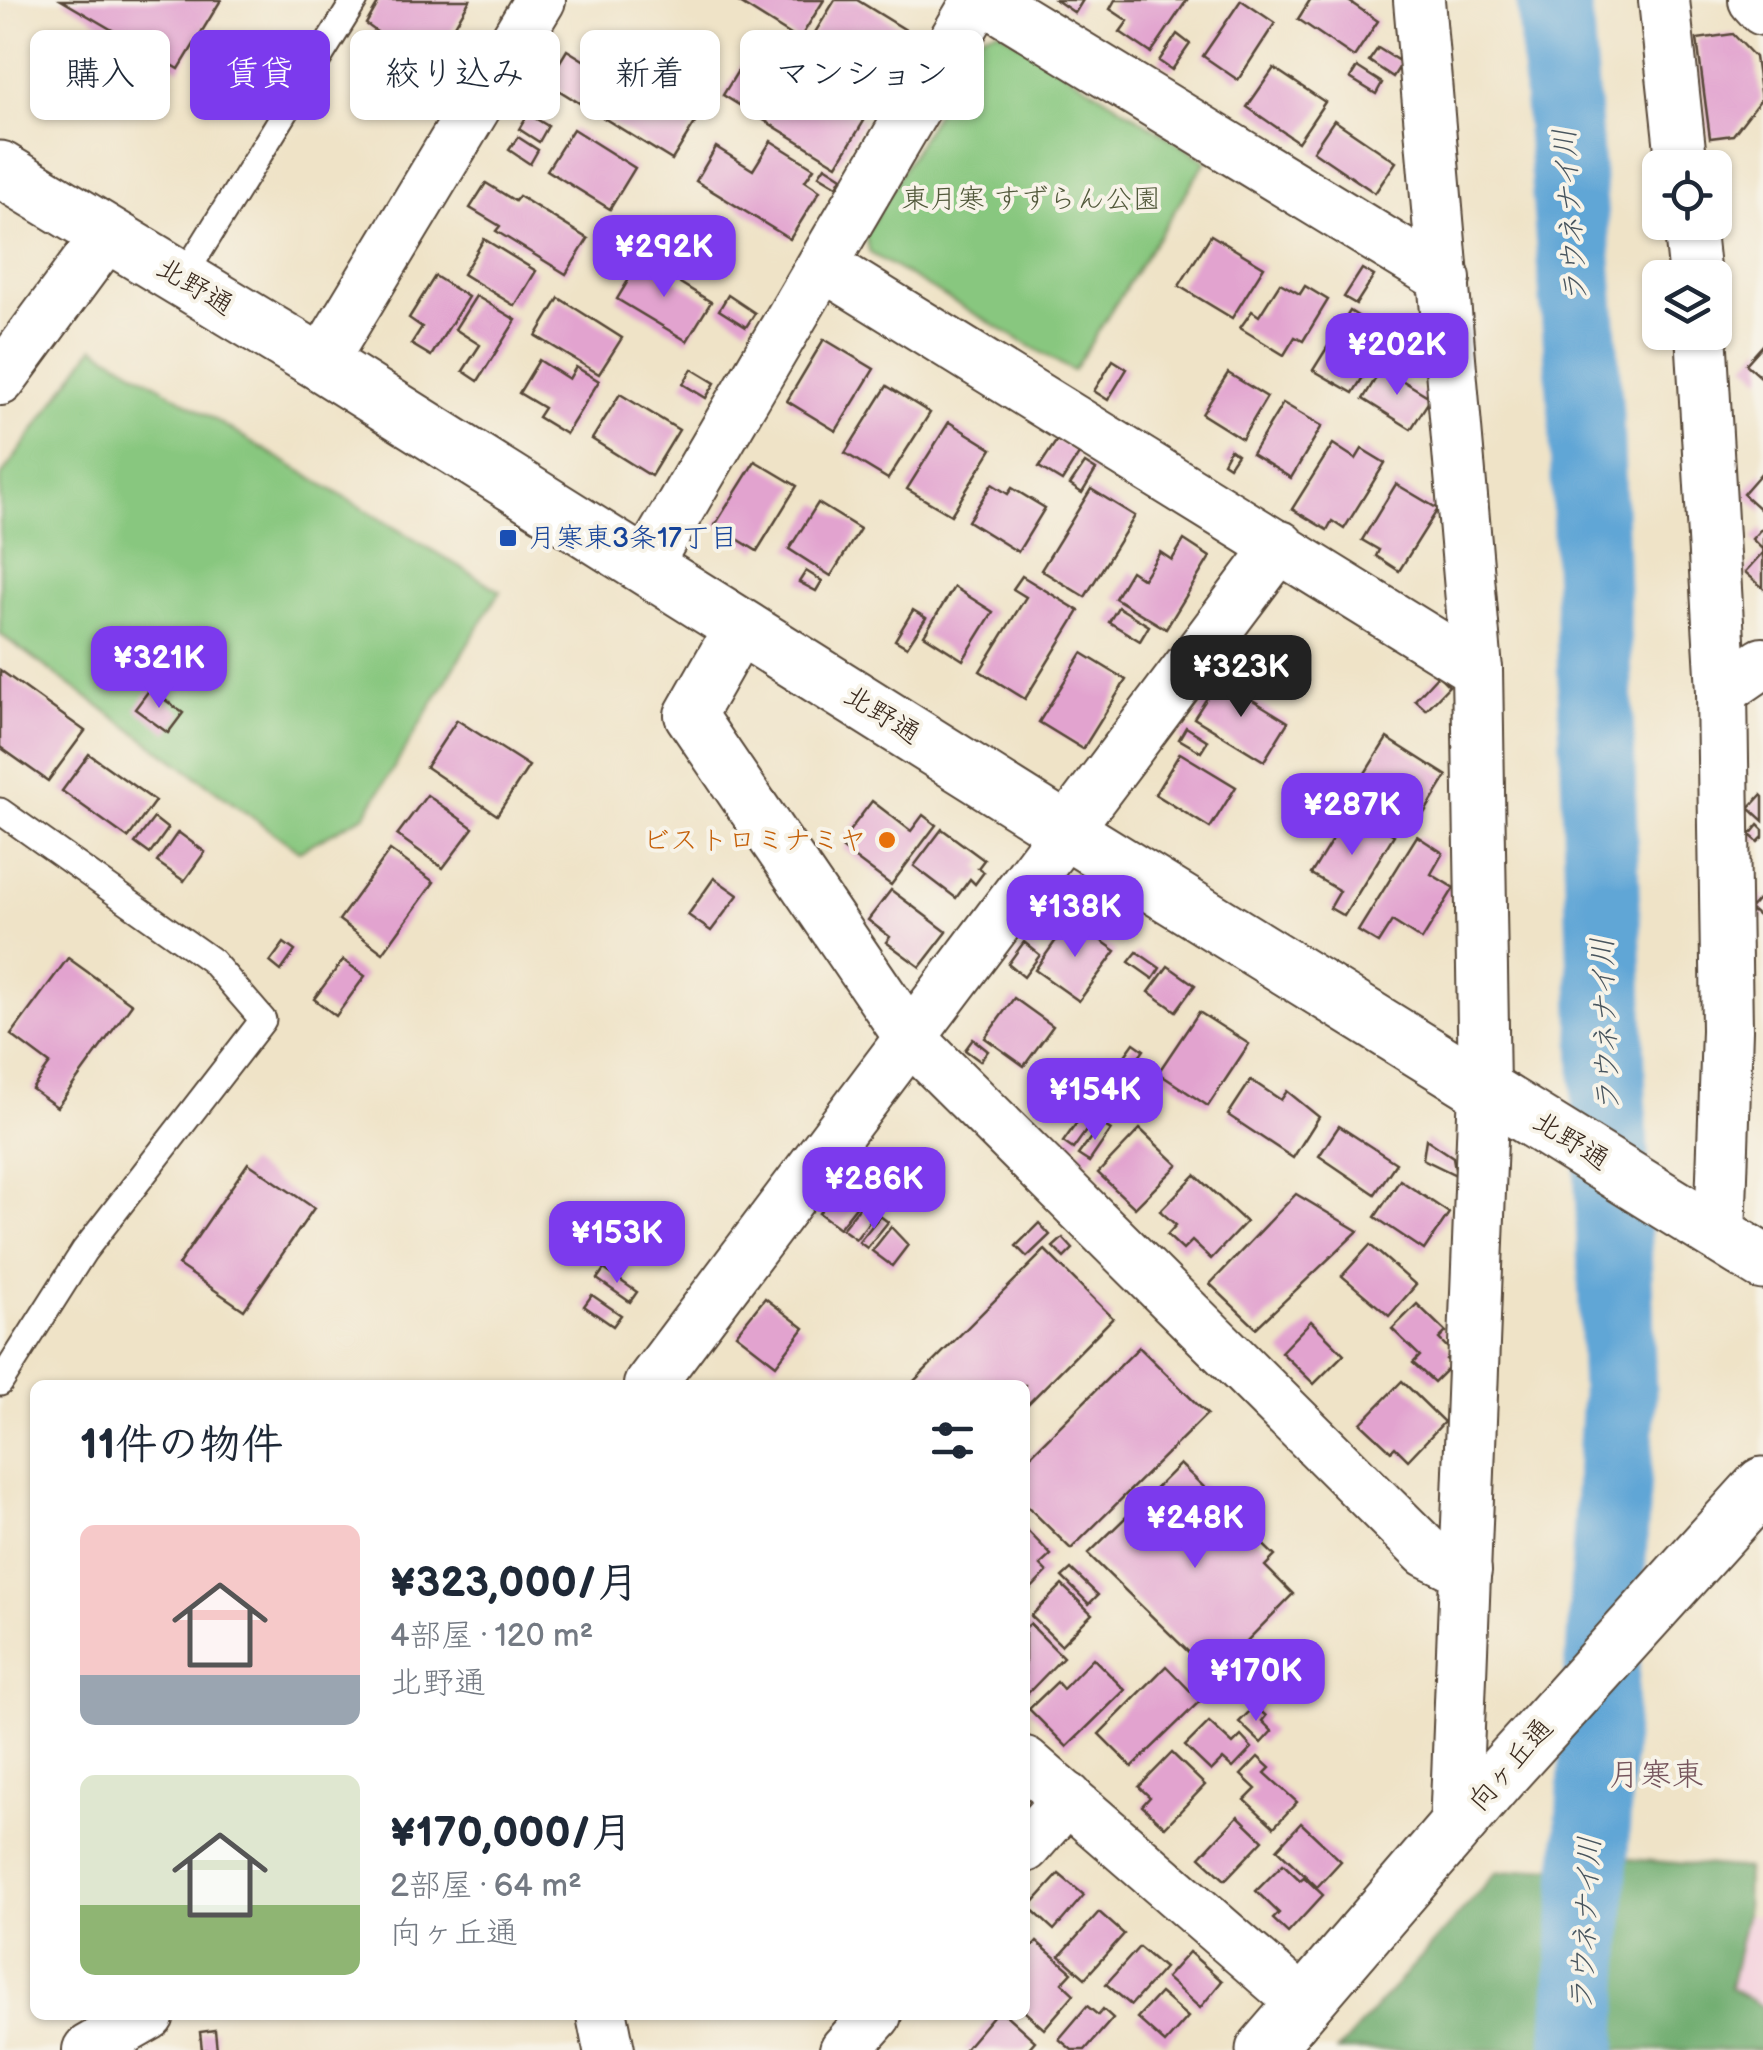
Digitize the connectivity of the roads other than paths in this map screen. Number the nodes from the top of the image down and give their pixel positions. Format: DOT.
graph roads {
  1 [pos="356,0"];
  2 [pos="540,0"];
  3 [pos="978,0"];
  4 [pos="987,0"];
  5 [pos="1419,0"];
  6 [pos="1664,0"];
  7 [pos="1754,0"];
  8 [pos="1763,10"];
  9 [pos="1680,150"];
  10 [pos="0,169"];
  11 [pos="107,235"];
  12 [pos="824,266"];
  13 [pos="182,279"];
  14 [pos="1444,279"];
  15 [pos="1702,350"];
  16 [pos="321,362"];
  17 [pos="0,380"];
  18 [pos="1280,546"];
  19 [pos="645,567"];
  20 [pos="740,627"];
  21 [pos="1763,664"];
  22 [pos="1476,670"];
  23 [pos="1722,691"];
  24 [pos="0,811"];
  25 [pos="1066,831"];
  26 [pos="1745,1017"];
  27 [pos="910,1038"];
  28 [pos="1494,1094"];
  29 [pos="1725,1239"];
  30 [pos="652,1380"];
  31 [pos="0,1383"];
  32 [pos="1763,1485"];
  33 [pos="1466,1571"];
  34 [pos="1030,1766"];
  35 [pos="1068,1798"];
  36 [pos="1455,1830"];
  37 [pos="1030,1840"];
  38 [pos="1304,2004"];
  39 [pos="140,2020"];
  40 [pos="603,2020"];
  41 [pos="871,2020"];
  42 [pos="88,2050"];
  43 [pos="609,2050"];
  44 [pos="844,2050"];
  45 [pos="1264,2050"];
  1 -- 13 [label="lane"];
  2 -- 16 [label="street"];
  3 -- 12 [label="street"];
  4 -- 14 [label="street"];
  5 -- 14 [label="street"];
  6 -- 9 [label="street"];
  7 -- 8 [label="street"];
  10 -- 11 [label="street, 北野通"];
  11 -- 13 [label="street, 北野通"];
  11 -- 17 [label="street"];
  12 -- 18 [label="street"];
  12 -- 19 [label="street"];
  13 -- 16 [label="street, 北野通"];
  14 -- 22 [label="street"];
  15 -- 23 [label="street"];
  16 -- 19 [label="street, 北野通"];
  18 -- 22 [label="street"];
  18 -- 25 [label="street"];
  19 -- 20 [label="street, 北野通"];
  20 -- 25 [label="street, 北野通"];
  20 -- 27 [label="street"];
  21 -- 23 [label="street"];
  22 -- 28 [label="street"];
  23 -- 26 [label="street"];
  24 -- 31 [label="lane"];
  25 -- 27 [label="street"];
  25 -- 28 [label="street, 北野通"];
  26 -- 29 [label="street"];
  27 -- 30 [label="street"];
  27 -- 33 [label="street"];
  28 -- 29 [label="street, 北野通"];
  28 -- 33 [label="street"];
  32 -- 36 [label="street, 向ヶ丘通"];
  33 -- 36 [label="street"];
  34 -- 35 [label="street"];
  35 -- 37 [label="street"];
  35 -- 38 [label="street"];
  36 -- 38 [label="street, 向ヶ丘通"];
  38 -- 45 [label="street, 向ヶ丘通"];
  39 -- 42 [label="street"];
  40 -- 43 [label="street"];
  41 -- 44 [label="street"];
}
